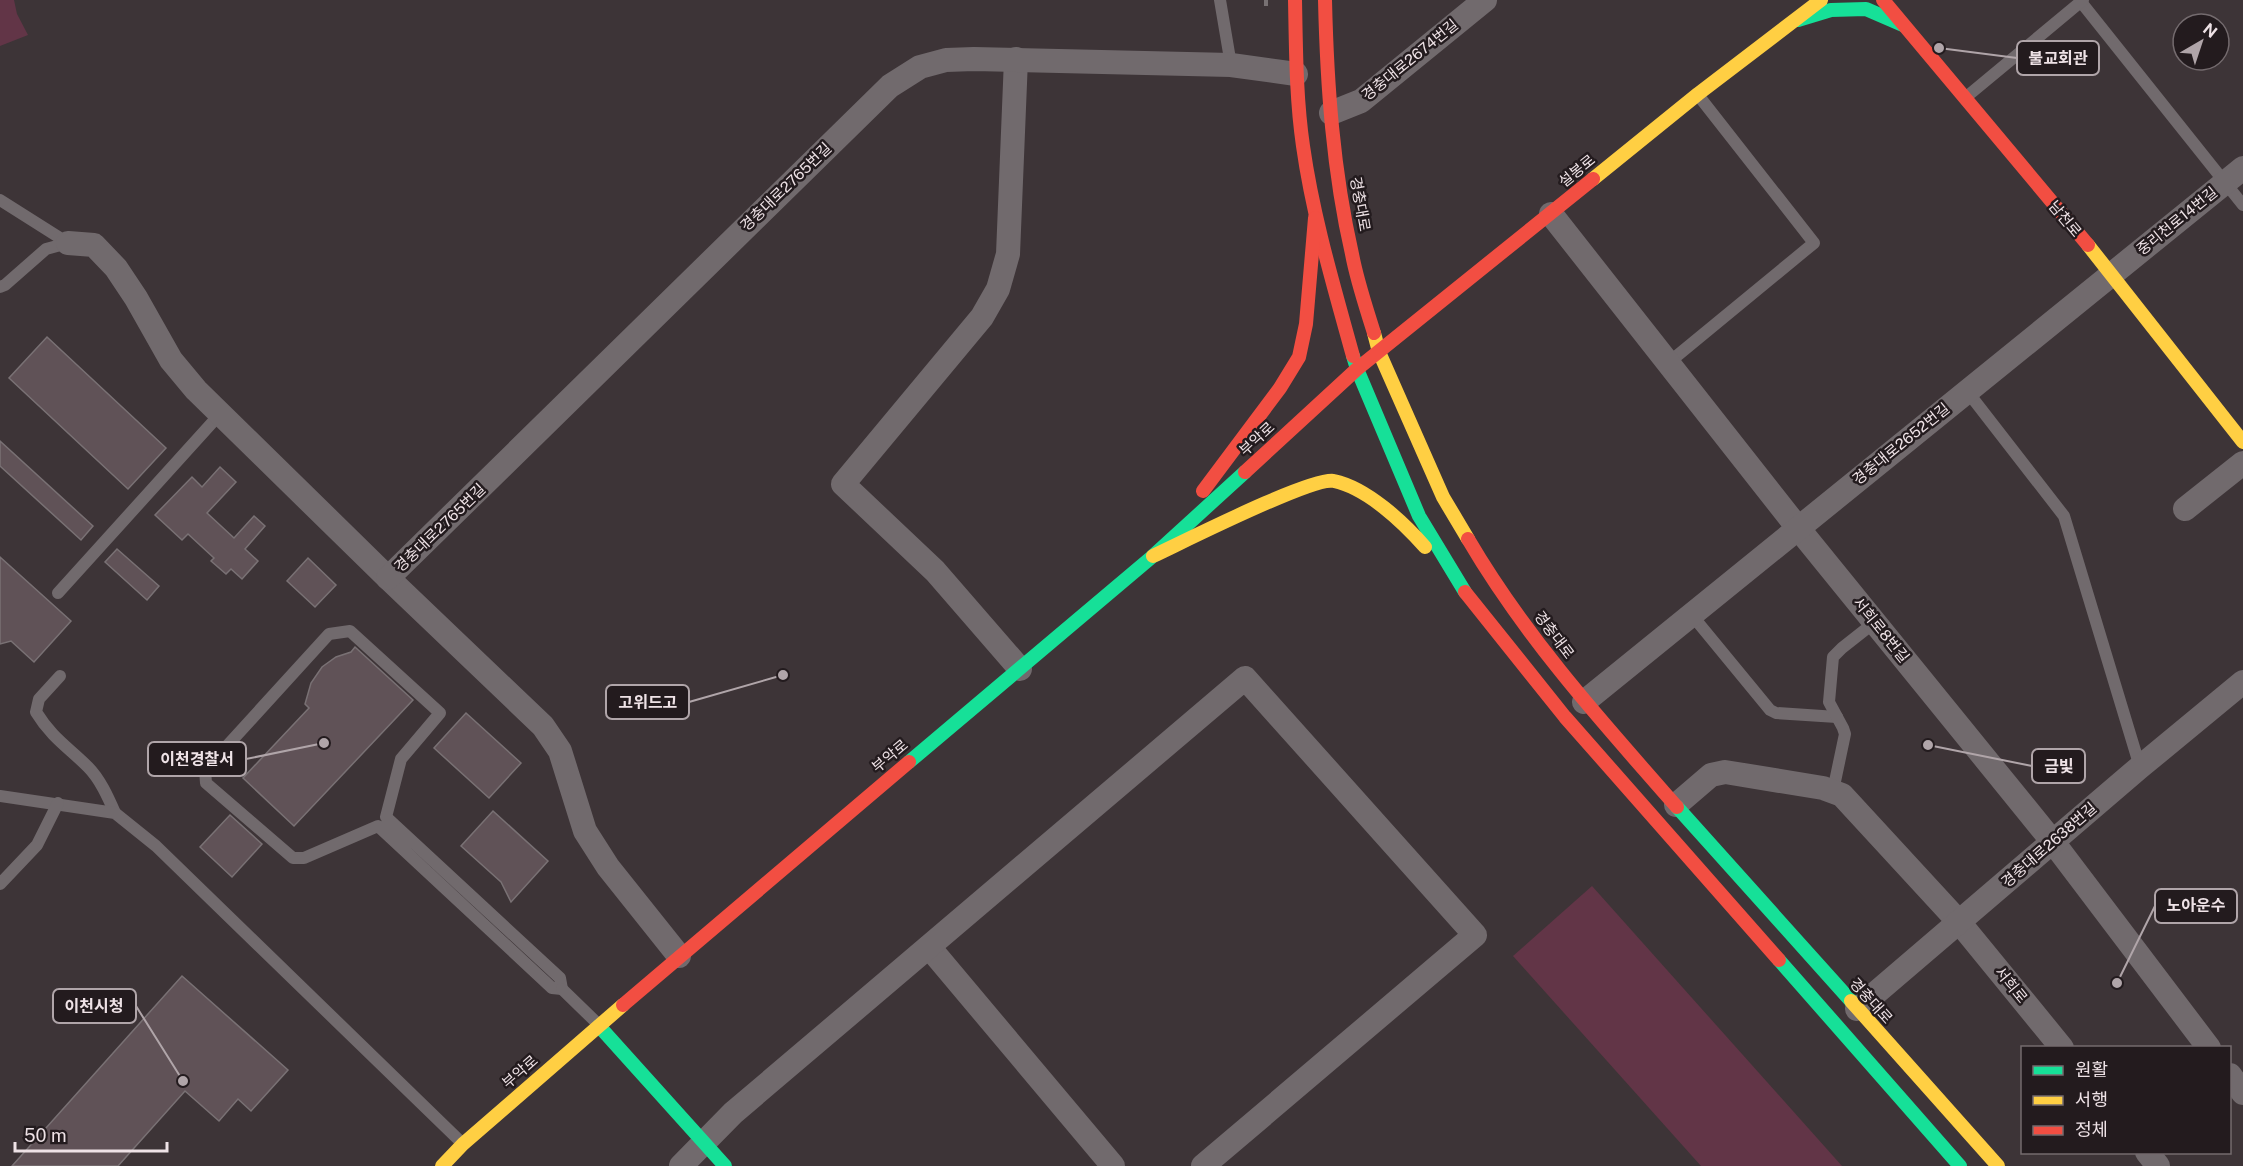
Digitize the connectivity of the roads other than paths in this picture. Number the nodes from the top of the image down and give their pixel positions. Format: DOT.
graph roads {
  1 [pos="1220,0"];
  2 [pos="1294,0"];
  3 [pos="1325,0"];
  4 [pos="1485,0"];
  5 [pos="1821,0"];
  6 [pos="1882,0"];
  7 [pos="1897,0"];
  8 [pos="2082,1"];
  9 [pos="1797,11"];
  10 [pos="1903,25"];
  11 [pos="1016,59"];
  12 [pos="1231,65"];
  13 [pos="1296,74"];
  14 [pos="1698,94"];
  15 [pos="1964,99"];
  16 [pos="1331,113"];
  17 [pos="2234,175"];
  18 [pos="0,200"];
  19 [pos="2243,205"];
  20 [pos="1316,213"];
  21 [pos="1551,214"];
  22 [pos="68,243"];
  23 [pos="2112,274"];
  24 [pos="0,287"];
  25 [pos="1378,352"];
  26 [pos="1667,364"];
  27 [pos="1357,369"];
  28 [pos="1967,391"];
  29 [pos="220,414"];
  30 [pos="2243,442"];
  31 [pos="2243,463"];
  32 [pos="2185,509"];
  33 [pos="1797,528"];
  34 [pos="1154,556"];
  35 [pos="388,578"];
  36 [pos="1461,587"];
  37 [pos="58,593"];
  38 [pos="1691,614"];
  39 [pos="1875,622"];
  40 [pos="1020,669"];
  41 [pos="60,676"];
  42 [pos="2243,682"];
  43 [pos="1584,702"];
  44 [pos="1837,717"];
  45 [pos="2140,767"];
  46 [pos="1833,791"];
  47 [pos="0,796"];
  48 [pos="58,803"];
  49 [pos="1676,805"];
  50 [pos="115,813"];
  51 [pos="2053,842"];
  52 [pos="0,884"];
  53 [pos="1959,922"];
  54 [pos="928,947"];
  55 [pos="679,956"];
  56 [pos="562,989"];
  57 [pos="1857,1009"];
  58 [pos="599,1026"];
  59 [pos="2061,1046"];
  60 [pos="2208,1046"];
  61 [pos="2231,1078"];
  62 [pos="2243,1093"];
  63 [pos="463,1144"];
  64 [pos="705,1144"];
  65 [pos="2149,1154"];
  66 [pos="442,1166"];
  67 [pos="681,1166"];
  68 [pos="724,1166"];
  69 [pos="1113,1166"];
  70 [pos="1203,1166"];
  71 [pos="1960,1166"];
  72 [pos="1998,1166"];
  73 [pos="2158,1166"];
  1 -- 12 [label="lane"];
  2 -- 13 [label="main road"];
  3 -- 16 [label="main road, 경충대로"];
  4 -- 16 [label="street, 경충대로2674번길"];
  5 -- 9 [label="main road, 설봉로"];
  6 -- 10 [label="main road, 남천로"];
  7 -- 10 [label="main road"];
  8 -- 15 [label="lane"];
  8 -- 17 [label="lane"];
  9 -- 10 [label="main road"];
  9 -- 14 [label="main road, 설봉로"];
  10 -- 15 [label="main road, 남천로"];
  11 -- 12 [label="street, 경충대로2765번길"];
  11 -- 35 [label="street, 경충대로2765번길"];
  11 -- 40 [label="street"];
  12 -- 13 [label="street, 경충대로2765번길"];
  13 -- 20 [label="main road"];
  14 -- 21 [label="main road, 설봉로"];
  14 -- 26 [label="lane"];
  15 -- 23 [label="main road, 남천로"];
  16 -- 25 [label="main road, 경충대로"];
  17 -- 19 [label="lane"];
  17 -- 23 [label="street, 중리천로14번길"];
  18 -- 22 [label="lane"];
  20 -- 27 [label="main road"];
  20 -- 34 [label="main road"];
  21 -- 25 [label="main road, 설봉로"];
  21 -- 26 [label="street, 서희로8번길"];
  22 -- 24 [label="lane"];
  22 -- 29 [label="street"];
  23 -- 28 [label="street, 경충대로2652번길"];
  23 -- 30 [label="main road, 남천로"];
  25 -- 27 [label="main road, 설봉로"];
  25 -- 43 [label="main road, 경충대로"];
  26 -- 33 [label="street, 서희로8번길"];
  27 -- 34 [label="main road, 부악로"];
  27 -- 36 [label="main road"];
  28 -- 33 [label="street, 경충대로2652번길"];
  28 -- 45 [label="lane"];
  29 -- 35 [label="street"];
  29 -- 37 [label="lane"];
  31 -- 32 [label="street"];
  33 -- 38 [label="street, 경충대로2652번길"];
  33 -- 39 [label="street, 서희로8번길"];
  34 -- 36 [label="main road"];
  34 -- 40 [label="main road, 부악로"];
  35 -- 55 [label="street"];
  36 -- 71 [label="main road"];
  38 -- 43 [label="street, 경충대로2652번길"];
  38 -- 44 [label="lane"];
  39 -- 44 [label="lane"];
  39 -- 51 [label="street, 서희로8번길"];
  40 -- 55 [label="main road, 부악로"];
  41 -- 50 [label="lane"];
  42 -- 45 [label="street, 경충대로2638번길"];
  43 -- 49 [label="main road, 경충대로"];
  44 -- 46 [label="lane"];
  45 -- 51 [label="street, 경충대로2638번길"];
  46 -- 49 [label="street"];
  46 -- 53 [label="street"];
  47 -- 48 [label="lane"];
  48 -- 50 [label="lane"];
  48 -- 52 [label="lane"];
  49 -- 57 [label="main road, 경충대로"];
  50 -- 63 [label="lane"];
  51 -- 53 [label="street, 경충대로2638번길"];
  51 -- 60 [label="street, 서희로8번길"];
  53 -- 57 [label="street, 경충대로2638번길"];
  53 -- 59 [label="street, 서희로"];
  54 -- 64 [label="street"];
  54 -- 69 [label="street"];
  54 -- 70 [label="street"];
  55 -- 58 [label="main road, 부악로"];
  56 -- 56 [label="lane"];
  56 -- 58 [label="lane"];
  57 -- 72 [label="main road, 경충대로"];
  58 -- 63 [label="main road, 부악로"];
  58 -- 64 [label="main road"];
  61 -- 62 [label="street"];
  63 -- 66 [label="main road, 부악로"];
  64 -- 67 [label="street"];
  64 -- 68 [label="main road"];
  65 -- 73 [label="street"];
}
